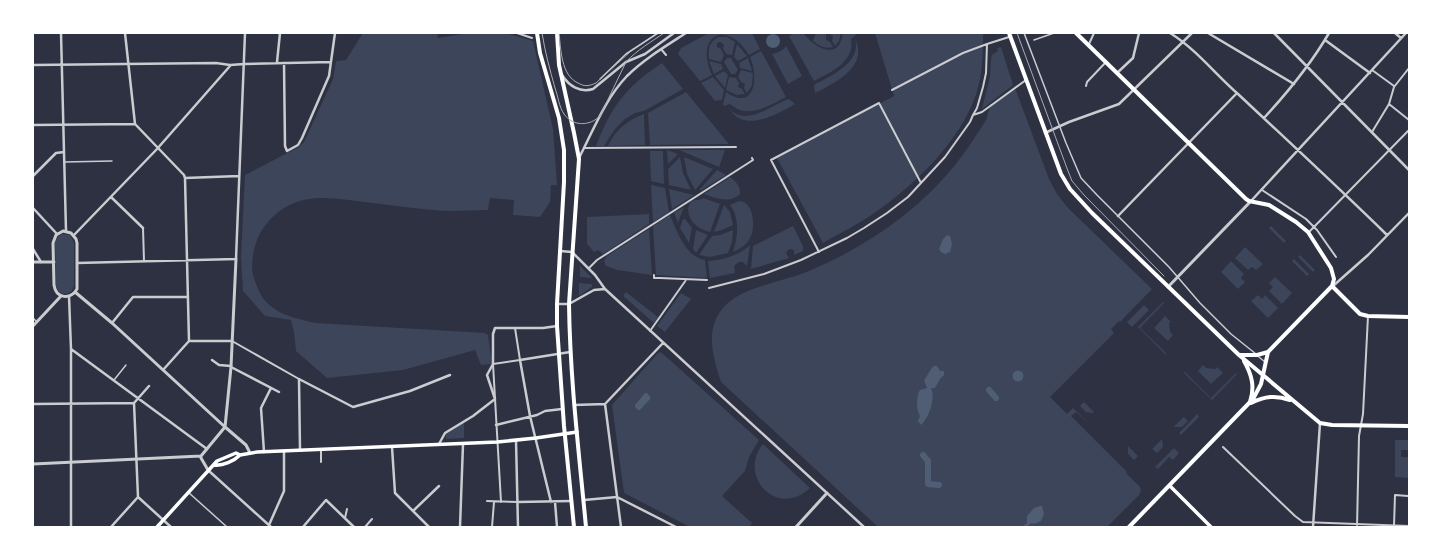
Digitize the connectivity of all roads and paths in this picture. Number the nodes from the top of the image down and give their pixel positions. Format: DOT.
graph roads {
  1 [pos="60,33"];
  2 [pos="125,33"];
  3 [pos="246,33"];
  4 [pos="280,33"];
  5 [pos="335,33"];
  6 [pos="517,33"];
  7 [pos="537,33"];
  8 [pos="557,33"];
  9 [pos="658,33"];
  10 [pos="674,33"];
  11 [pos="686,33"];
  12 [pos="1024,33"];
  13 [pos="1054,33"];
  14 [pos="1076,33"];
  15 [pos="1094,33"];
  16 [pos="1139,33"];
  17 [pos="1170,33"];
  18 [pos="1192,33"];
  19 [pos="1208,33"];
  20 [pos="1274,33"];
  21 [pos="1329,33"];
  22 [pos="1395,33"];
  23 [pos="1406,33"];
  24 [pos="1010,35"];
  25 [pos="532,38"];
  26 [pos="1401,38"];
  27 [pos="1034,40"];
  28 [pos="1325,40"];
  29 [pos="1183,41"];
  30 [pos="987,44"];
  31 [pos="1088,45"];
  32 [pos="661,49"];
  33 [pos="666,55"];
  34 [pos="331,62"];
  35 [pos="1106,62"];
  36 [pos="278,63"];
  37 [pos="284,63"];
  38 [pos="127,64"];
  39 [pos="244,64"];
  40 [pos="33,65"];
  41 [pos="62,65"];
  42 [pos="230,66"];
  43 [pos="1307,67"];
  44 [pos="1409,68"];
  45 [pos="1372,70"];
  46 [pos="560,71"];
  47 [pos="1117,73"];
  48 [pos="1370,73"];
  49 [pos="600,79"];
  50 [pos="1026,80"];
  51 [pos="1294,84"];
  52 [pos="1086,86"];
  53 [pos="1394,86"];
  54 [pos="892,90"];
  55 [pos="1134,90"];
  56 [pos="1237,94"];
  57 [pos="1342,102"];
  58 [pos="1389,104"];
  59 [pos="973,114"];
  60 [pos="1264,118"];
  61 [pos="1409,120"];
  62 [pos="135,124"];
  63 [pos="33,125"];
  64 [pos="63,125"];
  65 [pos="1059,126"];
  66 [pos="1409,130"];
  67 [pos="1372,132"];
  68 [pos="1045,133"];
  69 [pos="1188,143"];
  70 [pos="736,147"];
  71 [pos="584,148"];
  72 [pos="157,149"];
  73 [pos="1298,150"];
  74 [pos="1390,150"];
  75 [pos="64,152"];
  76 [pos="752,158"];
  77 [pos="579,159"];
  78 [pos="112,161"];
  79 [pos="64,162"];
  80 [pos="1409,164"];
  81 [pos="1406,167"];
  82 [pos="1409,170"];
  83 [pos="33,176"];
  84 [pos="239,176"];
  85 [pos="185,178"];
  86 [pos="922,183"];
  87 [pos="1262,190"];
  88 [pos="1346,195"];
  89 [pos="111,197"];
  90 [pos="1251,201"];
  91 [pos="33,208"];
  92 [pos="1409,213"];
  93 [pos="1320,215"];
  94 [pos="1118,216"];
  95 [pos="1324,218"];
  96 [pos="1314,227"];
  97 [pos="143,228"];
  98 [pos="66,231"];
  99 [pos="1308,232"];
  100 [pos="57,234"];
  101 [pos="74,235"];
  102 [pos="1387,235"];
  103 [pos="33,249"];
  104 [pos="560,251"];
  105 [pos="572,252"];
  106 [pos="819,252"];
  107 [pos="1336,257"];
  108 [pos="236,259"];
  109 [pos="187,260"];
  110 [pos="144,261"];
  111 [pos="33,262"];
  112 [pos="41,262"];
  113 [pos="54,262"];
  114 [pos="77,263"];
  115 [pos="589,268"];
  116 [pos="654,275"];
  117 [pos="1177,277"];
  118 [pos="686,280"];
  119 [pos="707,280"];
  120 [pos="1168,286"];
  121 [pos="1332,286"];
  122 [pos="709,288"];
  123 [pos="605,289"];
  124 [pos="75,292"];
  125 [pos="61,296"];
  126 [pos="69,296"];
  127 [pos="187,297"];
  128 [pos="557,304"];
  129 [pos="569,304"];
  130 [pos="1368,316"];
  131 [pos="1409,317"];
  132 [pos="33,318"];
  133 [pos="37,322"];
  134 [pos="112,323"];
  135 [pos="33,326"];
  136 [pos="557,326"];
  137 [pos="515,328"];
  138 [pos="650,331"];
  139 [pos="189,341"];
  140 [pos="232,341"];
  141 [pos="663,343"];
  142 [pos="71,349"];
  143 [pos="570,352"];
  144 [pos="1268,352"];
  145 [pos="559,353"];
  146 [pos="1239,355"];
  147 [pos="1257,355"];
  148 [pos="212,360"];
  149 [pos="520,360"];
  150 [pos="1265,363"];
  151 [pos="494,364"];
  152 [pos="126,365"];
  153 [pos="231,366"];
  154 [pos="163,370"];
  155 [pos="450,375"];
  156 [pos="1263,375"];
  157 [pos="299,379"];
  158 [pos="114,380"];
  159 [pos="149,386"];
  160 [pos="271,388"];
  161 [pos="279,392"];
  162 [pos="139,398"];
  163 [pos="495,399"];
  164 [pos="1294,401"];
  165 [pos="134,403"];
  166 [pos="33,404"];
  167 [pos="71,404"];
  168 [pos="605,404"];
  169 [pos="1249,404"];
  170 [pos="574,405"];
  171 [pos="562,408"];
  172 [pos="530,416"];
  173 [pos="1320,423"];
  174 [pos="496,425"];
  175 [pos="1360,425"];
  176 [pos="1409,426"];
  177 [pos="225,427"];
  178 [pos="576,432"];
  179 [pos="565,434"];
  180 [pos="536,438"];
  181 [pos="516,440"];
  182 [pos="497,442"];
  183 [pos="463,443"];
  184 [pos="439,444"];
  185 [pos="392,447"];
  186 [pos="1222,447"];
  187 [pos="207,449"];
  188 [pos="300,450"];
  189 [pos="321,450"];
  190 [pos="284,451"];
  191 [pos="264,452"];
  192 [pos="250,453"];
  193 [pos="240,454"];
  194 [pos="201,456"];
  195 [pos="136,459"];
  196 [pos="70,462"];
  197 [pos="321,462"];
  198 [pos="33,464"];
  199 [pos="214,465"];
  200 [pos="208,470"];
  201 [pos="438,486"];
  202 [pos="1170,486"];
  203 [pos="188,492"];
  204 [pos="827,493"];
  205 [pos="1408,496"];
  206 [pos="138,497"];
  207 [pos="617,497"];
  208 [pos="584,500"];
  209 [pos="487,501"];
  210 [pos="555,501"];
  211 [pos="571,501"];
  212 [pos="494,502"];
  213 [pos="501,502"];
  214 [pos="518,502"];
  215 [pos="551,502"];
  216 [pos="347,508"];
  217 [pos="414,511"];
  218 [pos="345,518"];
  219 [pos="372,519"];
  220 [pos="163,520"];
  221 [pos="1313,525"];
  222 [pos="270,526"];
  223 [pos="1357,526"];
  224 [pos="1394,526"];
  225 [pos="1409,526"];
  226 [pos="71,527"];
  227 [pos="111,527"];
  228 [pos="157,527"];
  229 [pos="171,527"];
  230 [pos="227,527"];
  231 [pos="303,527"];
  232 [pos="354,527"];
  233 [pos="365,527"];
  234 [pos="429,527"];
  235 [pos="460,527"];
  236 [pos="492,527"];
  237 [pos="518,527"];
  238 [pos="557,527"];
  239 [pos="574,527"];
  240 [pos="586,527"];
  241 [pos="621,527"];
  242 [pos="675,527"];
  243 [pos="796,527"];
  244 [pos="864,527"];
  245 [pos="1130,527"];
  246 [pos="1211,527"];
  1 -- 41 [label="street"];
  2 -- 38 [label="street"];
  3 -- 39 [label="street"];
  4 -- 36 [label="street"];
  5 -- 34 [label="street"];
  6 -- 25 [label="street"];
  7 -- 104 [label="main road"];
  8 -- 46 [label="main road"];
  9 -- 49 [label="lane"];
  10 -- 46 [label="street"];
  11 -- 32 [label="street"];
  12 -- 65 [label="lane"];
  13 -- 27 [label="lane"];
  14 -- 31 [label="main road"];
  15 -- 31 [label="street"];
  16 -- 47 [label="street"];
  17 -- 29 [label="street"];
  18 -- 29 [label="street"];
  19 -- 51 [label="street"];
  20 -- 43 [label="street"];
  21 -- 28 [label="street"];
  22 -- 26 [label="street"];
  23 -- 26 [label="street"];
  24 -- 30 [label="street"];
  24 -- 50 [label="main road"];
  26 -- 45 [label="street"];
  28 -- 43 [label="street"];
  28 -- 48 [label="street"];
  29 -- 55 [label="street"];
  29 -- 56 [label="street"];
  30 -- 54 [label="street"];
  30 -- 59 [label="street"];
  31 -- 35 [label="main road"];
  32 -- 33 [label="street"];
  32 -- 71 [label="street"];
  34 -- 37 [label="street"];
  34 -- 37 [label="street"];
  35 -- 47 [label="main road"];
  35 -- 52 [label="street"];
  36 -- 37 [label="street"];
  36 -- 39 [label="street"];
  38 -- 41 [label="street"];
  38 -- 42 [label="street"];
  38 -- 62 [label="street"];
  39 -- 42 [label="street"];
  39 -- 84 [label="street"];
  40 -- 41 [label="street"];
  41 -- 64 [label="street"];
  42 -- 72 [label="street"];
  43 -- 51 [label="street"];
  43 -- 57 [label="street"];
  44 -- 53 [label="street"];
  45 -- 48 [label="street"];
  45 -- 53 [label="street"];
  46 -- 77 [label="main road"];
  47 -- 55 [label="main road"];
  48 -- 57 [label="street"];
  50 -- 59 [label="street"];
  50 -- 68 [label="main road"];
  51 -- 60 [label="street"];
  53 -- 58 [label="street"];
  55 -- 65 [label="street"];
  55 -- 69 [label="main road"];
  56 -- 60 [label="street"];
  56 -- 69 [label="street"];
  57 -- 67 [label="street"];
  57 -- 73 [label="street"];
  58 -- 61 [label="street"];
  58 -- 67 [label="street"];
  59 -- 86 [label="street"];
  60 -- 73 [label="street"];
  62 -- 64 [label="street"];
  62 -- 72 [label="street"];
  63 -- 64 [label="street"];
  64 -- 75 [label="street"];
  65 -- 68 [label="street"];
  65 -- 94 [label="lane"];
  66 -- 74 [label="street"];
  67 -- 74 [label="street"];
  68 -- 120 [label="main road"];
  69 -- 90 [label="main road"];
  69 -- 94 [label="street"];
  70 -- 71 [label="street"];
  71 -- 77 [label="street"];
  72 -- 85 [label="street"];
  72 -- 89 [label="street"];
  73 -- 87 [label="street"];
  73 -- 88 [label="street"];
  74 -- 81 [label="street"];
  74 -- 88 [label="street"];
  75 -- 79 [label="street"];
  75 -- 83 [label="street"];
  76 -- 115 [label="street"];
  77 -- 105 [label="main road"];
  78 -- 79 [label="lane"];
  79 -- 98 [label="street"];
  80 -- 81 [label="street"];
  81 -- 82 [label="street"];
  84 -- 85 [label="street"];
  84 -- 108 [label="street"];
  85 -- 109 [label="street"];
  86 -- 106 [label="street"];
  86 -- 106 [label="street"];
  87 -- 90 [label="street"];
  87 -- 96 [label="street"];
  88 -- 95 [label="street"];
  88 -- 102 [label="street"];
  89 -- 97 [label="street"];
  89 -- 101 [label="street"];
  90 -- 99 [label="main road"];
  90 -- 117 [label="street"];
  91 -- 100 [label="street"];
  92 -- 102 [label="street"];
  93 -- 95 [label="street"];
  94 -- 117 [label="lane"];
  95 -- 96 [label="street"];
  96 -- 99 [label="street"];
  96 -- 107 [label="street"];
  97 -- 110 [label="street"];
  98 -- 100 [label="street"];
  98 -- 101 [label="street"];
  99 -- 121 [label="main road"];
  100 -- 113 [label="street"];
  101 -- 114 [label="street"];
  102 -- 121 [label="street"];
  103 -- 112 [label="street"];
  104 -- 105 [label="street"];
  104 -- 128 [label="main road"];
  105 -- 115 [label="street"];
  105 -- 129 [label="main road"];
  106 -- 122 [label="street"];
  108 -- 109 [label="street"];
  108 -- 140 [label="street"];
  109 -- 110 [label="street"];
  109 -- 127 [label="street"];
  110 -- 114 [label="street"];
  111 -- 112 [label="street"];
  112 -- 113 [label="street"];
  113 -- 125 [label="street"];
  114 -- 124 [label="street"];
  115 -- 123 [label="street"];
  116 -- 118 [label="street"];
  117 -- 120 [label="street"];
  117 -- 147 [label="lane"];
  118 -- 119 [label="street"];
  118 -- 138 [label="street"];
  120 -- 146 [label="main road"];
  121 -- 130 [label="main road"];
  121 -- 144 [label="main road"];
  123 -- 129 [label="street"];
  123 -- 138 [label="street"];
  124 -- 126 [label="street"];
  124 -- 134 [label="street"];
  125 -- 126 [label="street"];
  125 -- 133 [label="street"];
  126 -- 142 [label="street"];
  127 -- 134 [label="street"];
  127 -- 139 [label="street"];
  128 -- 129 [label="street"];
  128 -- 136 [label="main road"];
  129 -- 143 [label="main road"];
  130 -- 131 [label="main road"];
  130 -- 175 [label="street"];
  132 -- 133 [label="lane"];
  133 -- 135 [label="street"];
  134 -- 154 [label="street"];
  136 -- 137 [label="street"];
  136 -- 145 [label="main road"];
  137 -- 149 [label="street"];
  137 -- 151 [label="street"];
  138 -- 141 [label="street"];
  139 -- 140 [label="street"];
  139 -- 154 [label="street"];
  140 -- 153 [label="street"];
  140 -- 157 [label="street"];
  141 -- 168 [label="street"];
  141 -- 204 [label="street"];
  142 -- 158 [label="street"];
  142 -- 167 [label="street"];
  143 -- 145 [label="street"];
  143 -- 170 [label="main road"];
  144 -- 147 [label="main road"];
  144 -- 150 [label="main road"];
  145 -- 149 [label="street"];
  145 -- 171 [label="main road"];
  146 -- 147 [label="main road"];
  146 -- 156 [label="main road"];
  146 -- 169 [label="main road"];
  147 -- 150 [label="lane"];
  148 -- 153 [label="street"];
  149 -- 151 [label="street"];
  149 -- 172 [label="street"];
  150 -- 156 [label="main road"];
  151 -- 163 [label="street"];
  151 -- 163 [label="street"];
  152 -- 158 [label="lane"];
  153 -- 160 [label="street"];
  153 -- 177 [label="street"];
  154 -- 177 [label="street"];
  155 -- 157 [label="street"];
  156 -- 164 [label="main road"];
  156 -- 169 [label="main road"];
  157 -- 188 [label="street"];
  158 -- 162 [label="street"];
  159 -- 162 [label="street"];
  160 -- 161 [label="street"];
  160 -- 191 [label="street"];
  162 -- 165 [label="street"];
  162 -- 187 [label="street"];
  163 -- 174 [label="street"];
  163 -- 184 [label="street"];
  164 -- 169 [label="main road"];
  164 -- 173 [label="main road"];
  165 -- 167 [label="street"];
  165 -- 195 [label="street"];
  166 -- 167 [label="street"];
  167 -- 196 [label="street"];
  168 -- 170 [label="street"];
  168 -- 207 [label="street"];
  169 -- 202 [label="main road"];
  170 -- 178 [label="main road"];
  171 -- 172 [label="street"];
  171 -- 179 [label="main road"];
  172 -- 174 [label="street"];
  172 -- 180 [label="street"];
  173 -- 175 [label="main road"];
  173 -- 221 [label="street"];
  174 -- 182 [label="street"];
  175 -- 176 [label="main road"];
  175 -- 223 [label="street"];
  177 -- 187 [label="street"];
  177 -- 192 [label="street"];
  178 -- 179 [label="main road"];
  178 -- 208 [label="main road"];
  179 -- 180 [label="main road"];
  179 -- 211 [label="main road"];
  180 -- 181 [label="main road"];
  180 -- 215 [label="street"];
  181 -- 182 [label="main road"];
  181 -- 214 [label="street"];
  182 -- 183 [label="main road"];
  182 -- 213 [label="street"];
  183 -- 184 [label="main road"];
  183 -- 235 [label="street"];
  184 -- 185 [label="main road"];
  185 -- 189 [label="main road"];
  185 -- 217 [label="street"];
  186 -- 221 [label="street"];
  187 -- 194 [label="street"];
  188 -- 189 [label="main road"];
  188 -- 190 [label="main road"];
  189 -- 197 [label="street"];
  190 -- 191 [label="main road"];
  190 -- 222 [label="street"];
  191 -- 192 [label="main road"];
  192 -- 193 [label="main road"];
  193 -- 199 [label="main road"];
  193 -- 199 [label="main road"];
  194 -- 195 [label="street"];
  194 -- 200 [label="street"];
  195 -- 196 [label="street"];
  195 -- 206 [label="street"];
  196 -- 198 [label="street"];
  196 -- 226 [label="street"];
  199 -- 200 [label="main road"];
  200 -- 203 [label="main road"];
  200 -- 222 [label="street"];
  201 -- 217 [label="street"];
  202 -- 245 [label="main road"];
  202 -- 246 [label="main road"];
  203 -- 220 [label="main road"];
  203 -- 230 [label="lane"];
  204 -- 243 [label="street"];
  204 -- 244 [label="street"];
  205 -- 224 [label="street"];
  206 -- 220 [label="street"];
  206 -- 227 [label="street"];
  207 -- 208 [label="street"];
  207 -- 241 [label="street"];
  207 -- 242 [label="street"];
  208 -- 240 [label="main road"];
  209 -- 212 [label="street"];
  210 -- 211 [label="street"];
  210 -- 215 [label="street"];
  210 -- 238 [label="street"];
  211 -- 239 [label="main road"];
  212 -- 213 [label="street"];
  212 -- 236 [label="street"];
  213 -- 214 [label="street"];
  214 -- 215 [label="street"];
  214 -- 237 [label="street"];
  216 -- 218 [label="street"];
  217 -- 234 [label="street"];
  218 -- 231 [label="street"];
  218 -- 232 [label="street"];
  219 -- 233 [label="street"];
  220 -- 228 [label="main road"];
  220 -- 229 [label="street"];
  221 -- 223 [label="street"];
  223 -- 224 [label="street"];
  224 -- 225 [label="street"];
}
